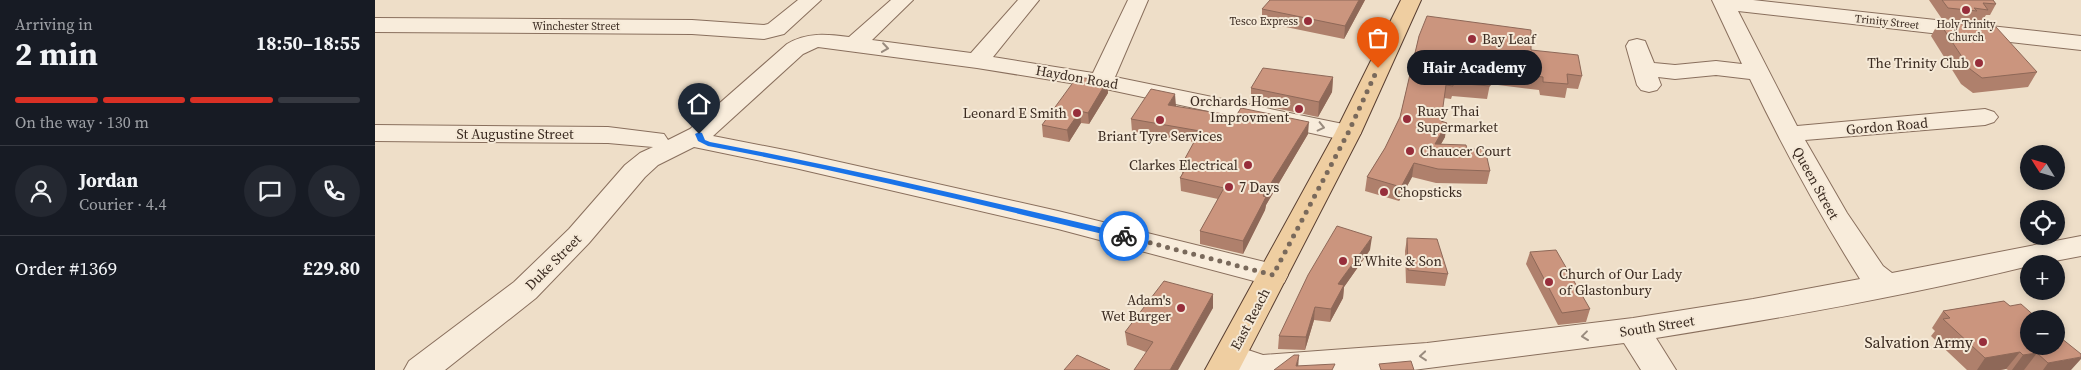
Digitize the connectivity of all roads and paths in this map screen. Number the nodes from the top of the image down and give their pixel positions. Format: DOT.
graph roads {
  1 [pos="811,0"];
  2 [pos="903,0"];
  3 [pos="1029,0"];
  4 [pos="1138,0"];
  5 [pos="1411,0"];
  6 [pos="1884,0"];
  7 [pos="1723,2"];
  8 [pos="1897,23"];
  9 [pos="375,26"];
  10 [pos="803,44"];
  11 [pos="855,44"];
  12 [pos="2081,44"];
  13 [pos="1637,46"];
  14 [pos="977,60"];
  15 [pos="1758,73"];
  16 [pos="1101,80"];
  17 [pos="1985,117"];
  18 [pos="375,133"];
  19 [pos="1348,133"];
  20 [pos="1789,134"];
  21 [pos="670,144"];
  22 [pos="2081,246"];
  23 [pos="1273,275"];
  24 [pos="1885,286"];
  25 [pos="1633,330"];
  26 [pos="1226,364"];
  27 [pos="421,370"];
  28 [pos="1659,370"];
  1 -- 9 [label="street, Winchester Street"];
  2 -- 11 [label="street"];
  3 -- 14 [label="street"];
  4 -- 16 [label="street"];
  5 -- 19 [label="main road, East Reach"];
  6 -- 8 [label="street"];
  7 -- 8 [label="street, Trinity Street"];
  7 -- 15 [label="street, Queen Street"];
  8 -- 12 [label="street, Trinity Street"];
  10 -- 11 [label="street, Haydon Road"];
  10 -- 21 [label="street, Duke Street"];
  11 -- 14 [label="street, Haydon Road, one-way"];
  13 -- 15 [label="street"];
  14 -- 16 [label="street, Haydon Road"];
  15 -- 20 [label="street, Queen Street"];
  16 -- 19 [label="street, Haydon Road, one-way"];
  17 -- 20 [label="street, Gordon Road"];
  18 -- 21 [label="street, St Augustine Street"];
  19 -- 23 [label="main road, East Reach"];
  20 -- 24 [label="street, Queen Street"];
  21 -- 23 [label="street"];
  21 -- 27 [label="street, Duke Street"];
  22 -- 24 [label="street, South Street"];
  23 -- 26 [label="main road, East Reach"];
  24 -- 25 [label="street, South Street"];
  25 -- 26 [label="street, South Street, one-way"];
  25 -- 28 [label="street"];
}
